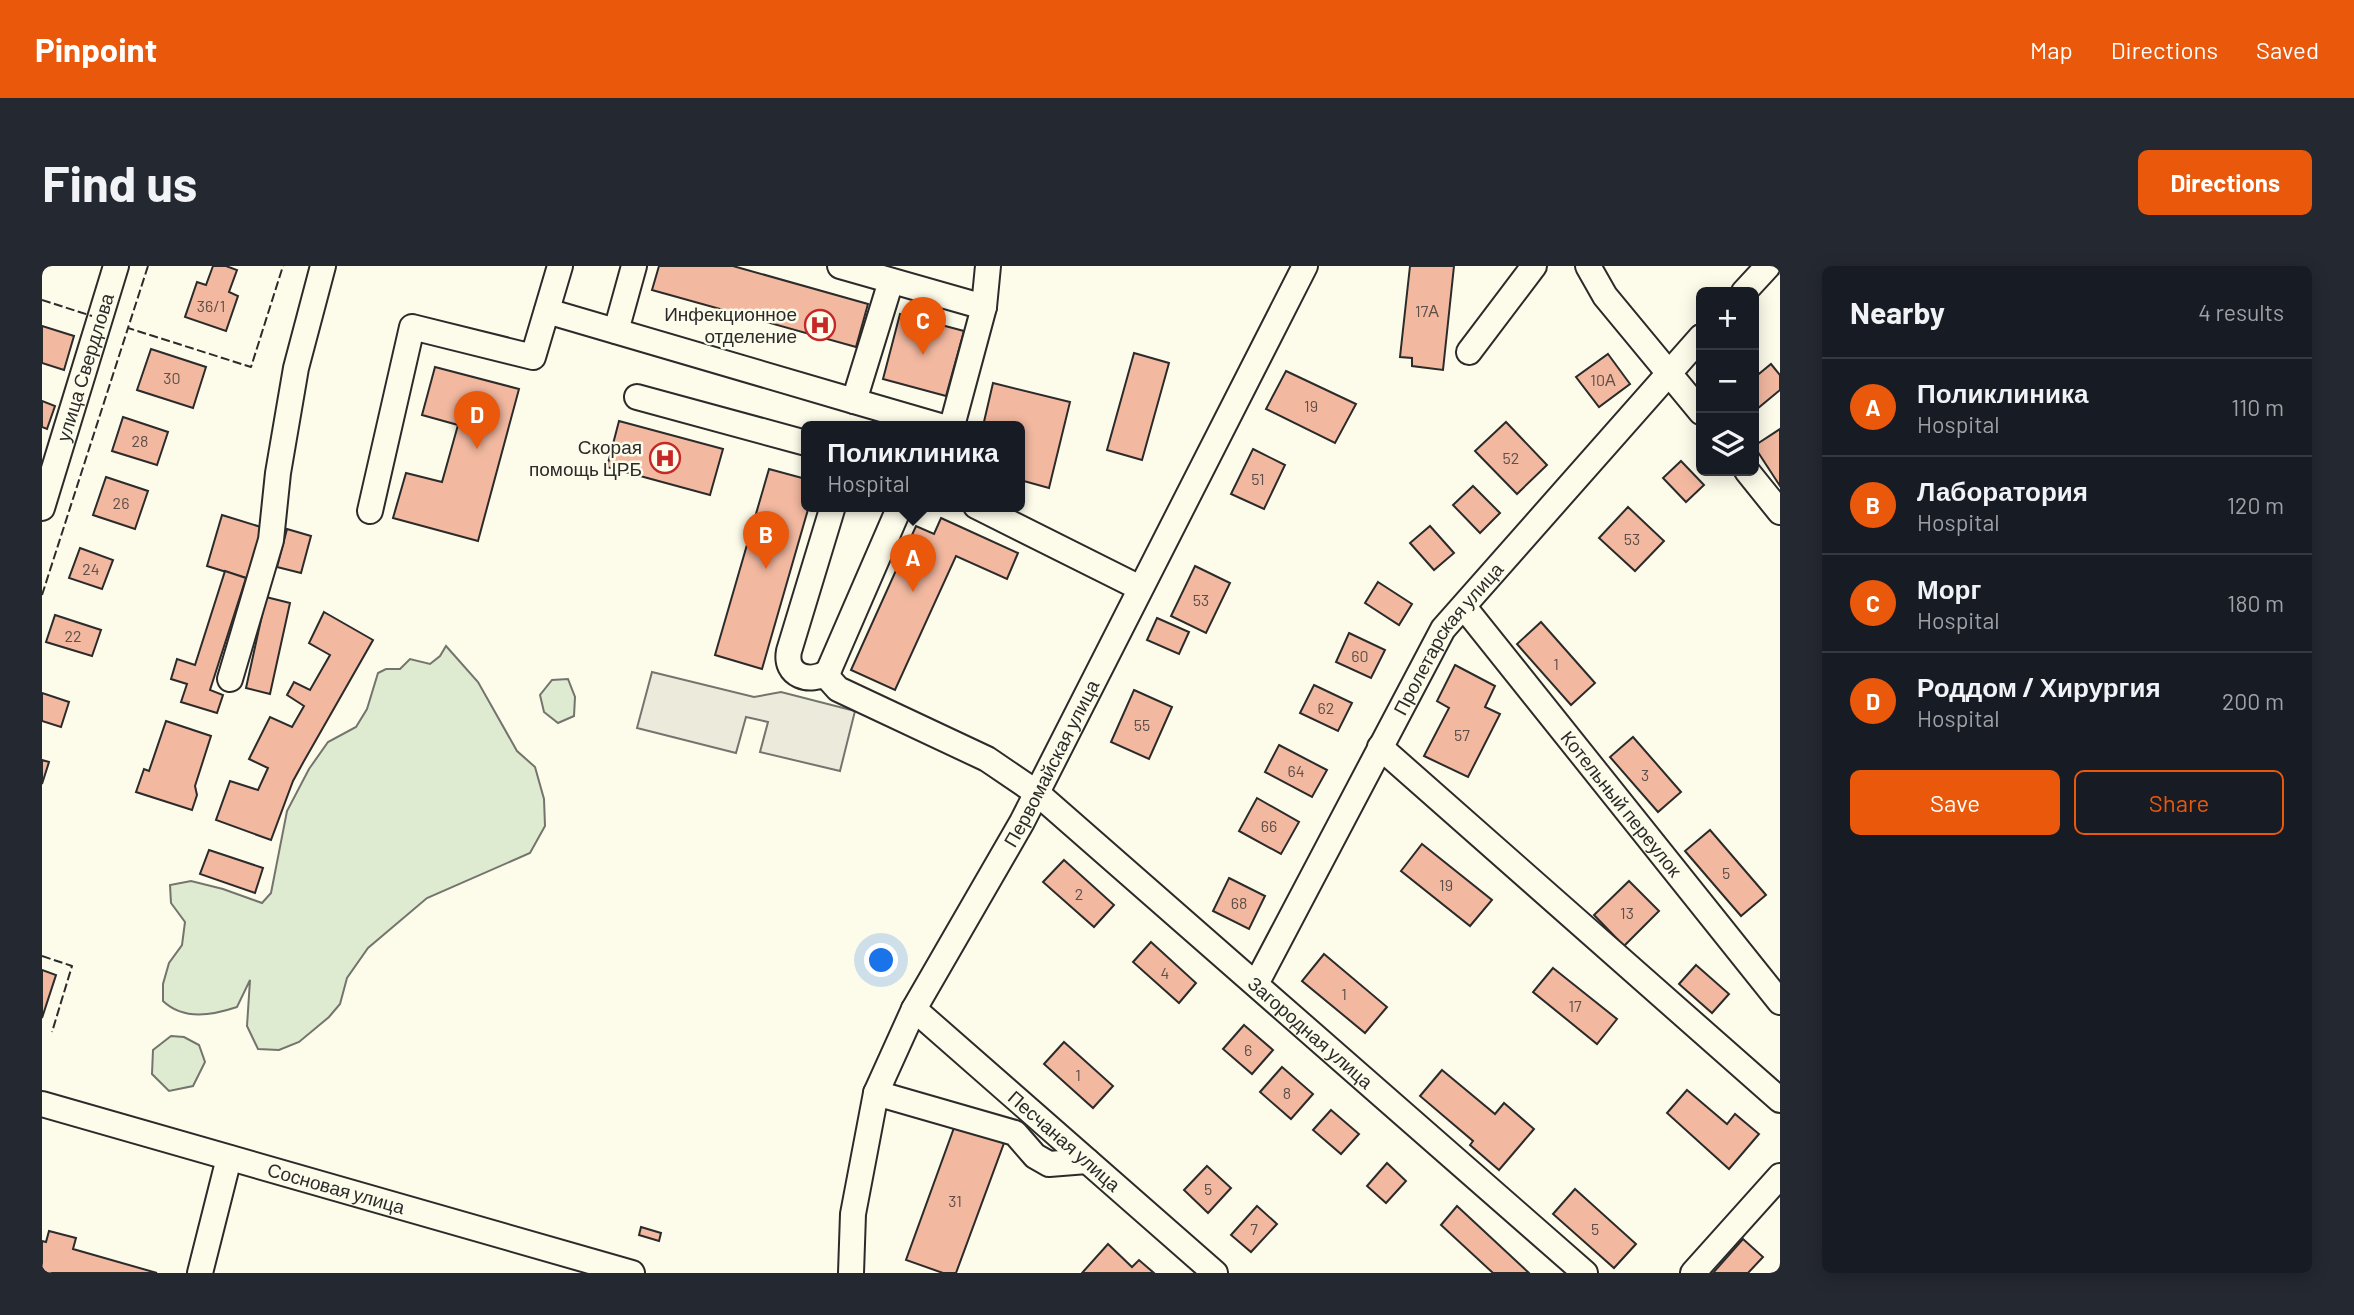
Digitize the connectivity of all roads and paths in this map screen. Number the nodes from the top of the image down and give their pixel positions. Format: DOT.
graph roads {
  1 [pos="116,266"];
  2 [pos="323,266"];
  3 [pos="559,266"];
  4 [pos="634,266"];
  5 [pos="840,266"];
  6 [pos="988,266"];
  7 [pos="1305,266"];
  8 [pos="1534,266"];
  9 [pos="1588,266"];
  10 [pos="1769,266"];
  11 [pos="891,281"];
  12 [pos="1749,287"];
  13 [pos="984,307"];
  14 [pos="547,311"];
  15 [pos="615,331"];
  16 [pos="1696,342"];
  17 [pos="1469,352"];
  18 [pos="1669,371"];
  19 [pos="637,397"];
  20 [pos="854,401"];
  21 [pos="1696,406"];
  22 [pos="923,421"];
  23 [pos="953,421"];
  24 [pos="801,442"];
  25 [pos="1752,476"];
  26 [pos="42,508"];
  27 [pos="370,511"];
  28 [pos="831,512"];
  29 [pos="897,512"];
  30 [pos="988,512"];
  31 [pos="1780,512"];
  32 [pos="1140,588"];
  33 [pos="1464,607"];
  34 [pos="828,671"];
  35 [pos="230,679"];
  36 [pos="1380,747"];
  37 [pos="1037,793"];
  38 [pos="1256,984"];
  39 [pos="1780,1002"];
  40 [pos="914,1009"];
  41 [pos="876,1093"];
  42 [pos="1780,1100"];
  43 [pos="42,1104"];
  44 [pos="229,1158"];
  45 [pos="1087,1161"];
  46 [pos="1780,1176"];
  47 [pos="200,1273"];
  48 [pos="632,1273"];
  49 [pos="851,1273"];
  50 [pos="1215,1273"];
  51 [pos="1585,1273"];
  52 [pos="1693,1273"];
  1 -- 26 [label="street, улица Свердлова"];
  2 -- 35 [label="street"];
  3 -- 14 [label="street"];
  4 -- 15 [label="street"];
  5 -- 11 [label="street"];
  6 -- 13 [label="street"];
  7 -- 32 [label="street, Первомайская улица"];
  8 -- 17 [label="street"];
  9 -- 18 [label="street"];
  10 -- 12 [label="street"];
  11 -- 13 [label="street"];
  11 -- 20 [label="street"];
  13 -- 23 [label="street"];
  14 -- 15 [label="street"];
  14 -- 27 [label="street"];
  15 -- 20 [label="street"];
  16 -- 18 [label="street, Пролетарская улица"];
  18 -- 21 [label="street"];
  18 -- 33 [label="street, Пролетарская улица"];
  19 -- 24 [label="street"];
  20 -- 22 [label="street"];
  25 -- 31 [label="street"];
  28 -- 34 [label="street"];
  29 -- 34 [label="street"];
  30 -- 32 [label="street"];
  32 -- 37 [label="street, Первомайская улица"];
  33 -- 36 [label="street, Пролетарская улица"];
  33 -- 39 [label="street, Котельный переулок"];
  34 -- 37 [label="street, Загородная улица"];
  36 -- 38 [label="street, Пролетарская улица"];
  36 -- 42 [label="street"];
  37 -- 38 [label="street, Загородная улица"];
  37 -- 40 [label="street, Первомайская улица"];
  38 -- 51 [label="street, Загородная улица"];
  40 -- 41 [label="street, Первомайская улица"];
  40 -- 45 [label="street, Песчаная улица"];
  41 -- 45 [label="street"];
  41 -- 49 [label="street, Первомайская улица"];
  43 -- 44 [label="street, Сосновая улица"];
  44 -- 47 [label="street"];
  44 -- 48 [label="street, Сосновая улица"];
  45 -- 50 [label="street, Песчаная улица"];
  46 -- 52 [label="street"];
}
